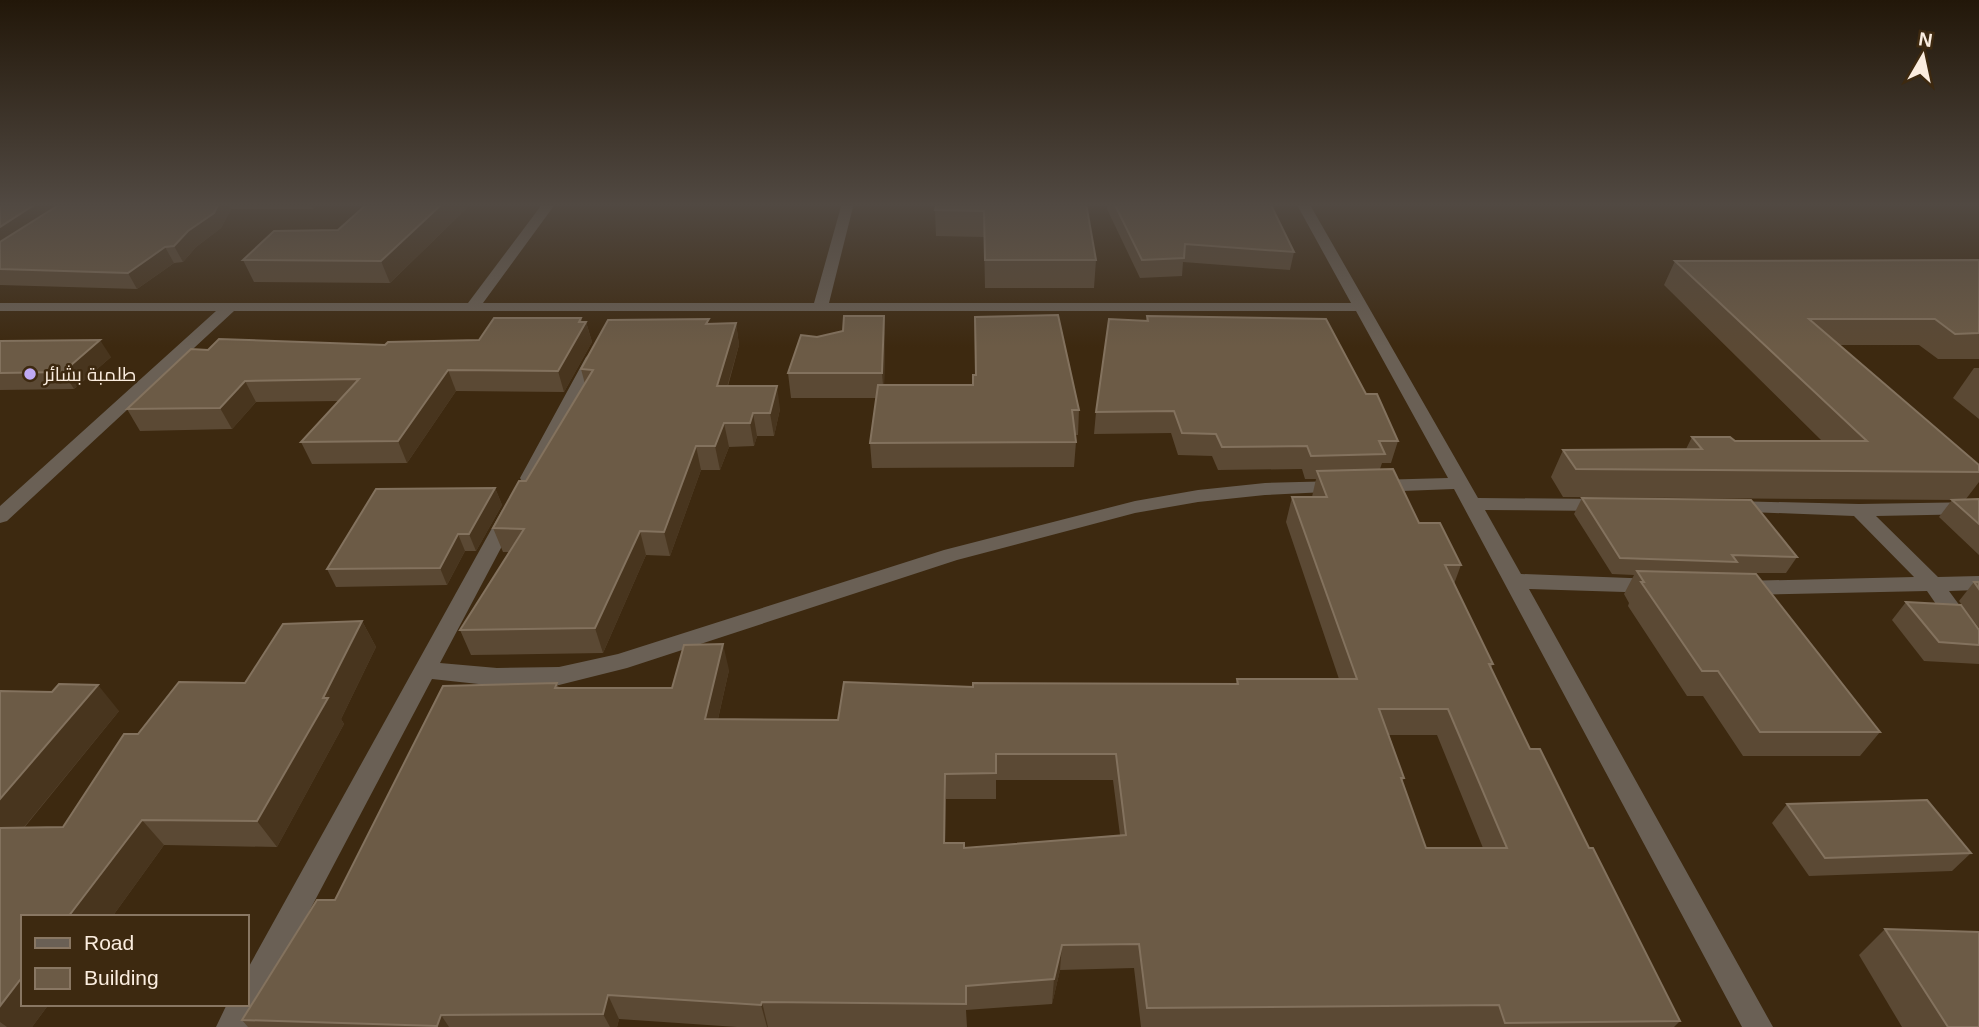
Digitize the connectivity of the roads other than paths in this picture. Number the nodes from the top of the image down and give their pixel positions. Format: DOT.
graph roads {
  1 [pos="514,251"];
  2 [pos="835,251"];
  3 [pos="1329,251"];
  4 [pos="0,307"];
  5 [pos="230,307"];
  6 [pos="472,307"];
  7 [pos="622,307"];
  8 [pos="820,307"];
  9 [pos="1361,307"];
  10 [pos="1460,483"];
  11 [pos="1472,504"];
  12 [pos="1620,505"];
  13 [pos="1714,507"];
  14 [pos="1979,508"];
  15 [pos="1859,510"];
  16 [pos="0,517"];
  17 [pos="1514,581"];
  18 [pos="1933,583"];
  19 [pos="1979,583"];
  20 [pos="1678,587"];
  21 [pos="1718,588"];
  22 [pos="1979,649"];
  23 [pos="425,670"];
  24 [pos="248,997"];
  25 [pos="243,1006"];
  26 [pos="231,1027"];
  27 [pos="1758,1027"];
  1 -- 6 [label="street"];
  2 -- 8 [label="street"];
  3 -- 9 [label="street"];
  4 -- 5 [label="street"];
  5 -- 6 [label="street"];
  5 -- 16 [label="street"];
  6 -- 7 [label="street"];
  7 -- 8 [label="street"];
  7 -- 23 [label="street"];
  8 -- 9 [label="street"];
  9 -- 10 [label="street"];
  10 -- 11 [label="street"];
  10 -- 23 [label="street"];
  11 -- 12 [label="street"];
  11 -- 17 [label="street"];
  13 -- 15 [label="street"];
  14 -- 15 [label="street"];
  15 -- 18 [label="street"];
  17 -- 20 [label="street"];
  17 -- 27 [label="street"];
  18 -- 19 [label="street"];
  18 -- 21 [label="street"];
  18 -- 22 [label="street"];
  23 -- 24 [label="street"];
  25 -- 26 [label="street"];
}
